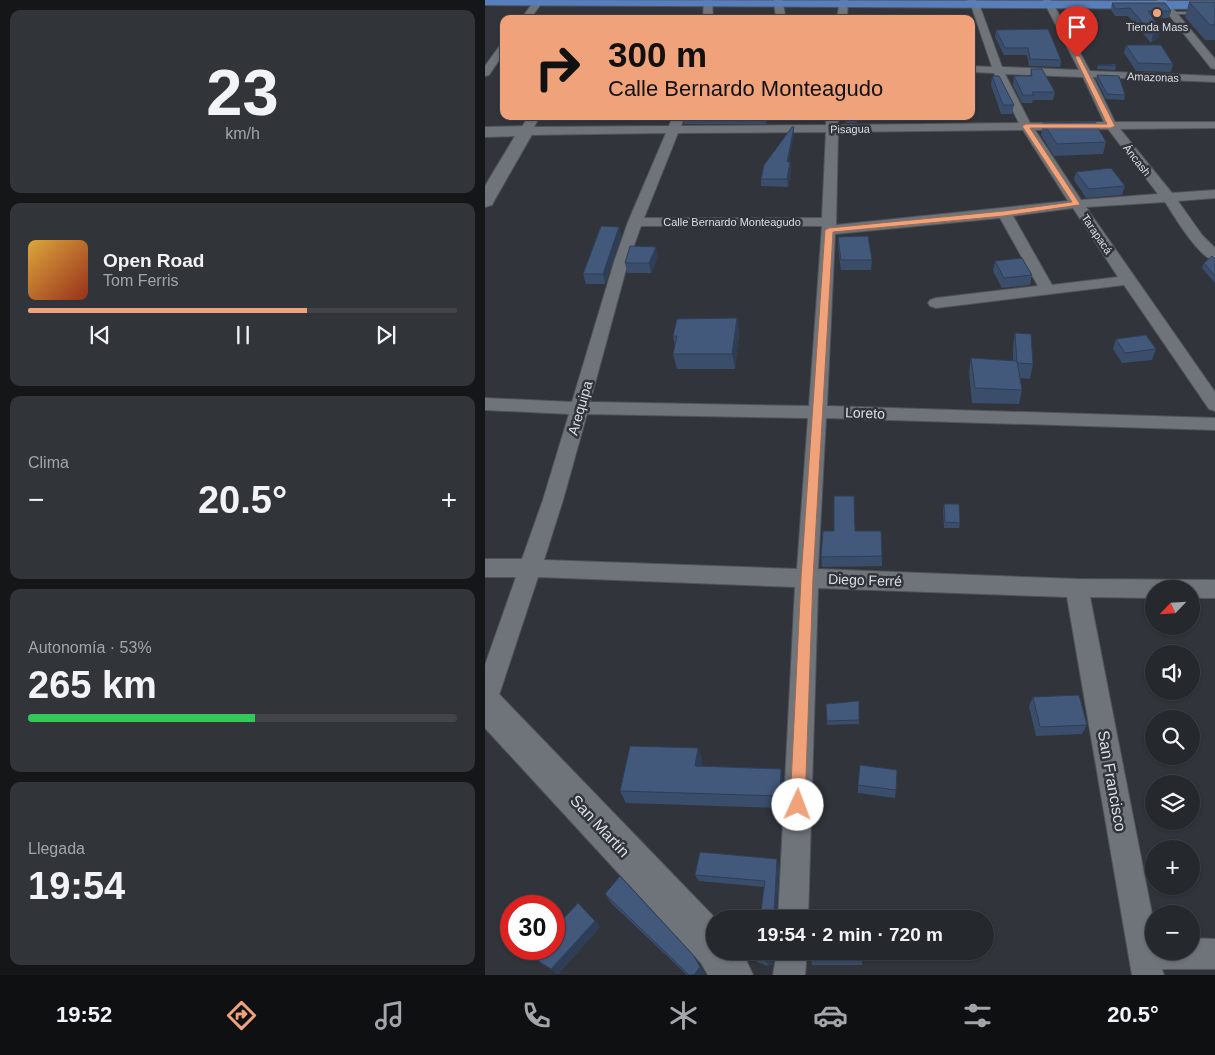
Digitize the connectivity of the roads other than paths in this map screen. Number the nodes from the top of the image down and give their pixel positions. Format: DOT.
graph roads {
  1 [pos="647,0"];
  2 [pos="485,1"];
  3 [pos="540,1"];
  4 [pos="708,1"];
  5 [pos="779,1"];
  6 [pos="844,2"];
  7 [pos="973,2"];
  8 [pos="1048,2"];
  9 [pos="1109,2"];
  10 [pos="1215,4"];
  11 [pos="1165,5"];
  12 [pos="1215,13"];
  13 [pos="528,15"];
  14 [pos="708,15"];
  15 [pos="781,15"];
  16 [pos="842,15"];
  17 [pos="500,50"];
  18 [pos="489,60"];
  19 [pos="1215,66"];
  20 [pos="975,69"];
  21 [pos="998,70"];
  22 [pos="485,73"];
  23 [pos="1087,75"];
  24 [pos="1215,79"];
  25 [pos="676,123"];
  26 [pos="831,123"];
  27 [pos="530,124"];
  28 [pos="1215,125"];
  29 [pos="1026,126"];
  30 [pos="1111,126"];
  31 [pos="485,132"];
  32 [pos="1215,194"];
  33 [pos="1169,198"];
  34 [pos="485,201"];
  35 [pos="1077,204"];
  36 [pos="1004,213"];
  37 [pos="635,222"];
  38 [pos="829,226"];
  39 [pos="1215,236"];
  40 [pos="1197,238"];
  41 [pos="1215,257"];
  42 [pos="1129,280"];
  43 [pos="1047,289"];
  44 [pos="936,304"];
  45 [pos="485,404"];
  46 [pos="1215,405"];
  47 [pos="579,408"];
  48 [pos="817,412"];
  49 [pos="1215,424"];
  50 [pos="485,568"];
  51 [pos="531,568"];
  52 [pos="807,578"];
  53 [pos="1077,588"];
  54 [pos="1215,589"];
  55 [pos="485,702"];
  56 [pos="793,910"];
  57 [pos="706,939"];
  58 [pos="1215,954"];
  59 [pos="722,960"];
  60 [pos="790,960"];
  61 [pos="1145,964"];
  62 [pos="732,975"];
  63 [pos="789,975"];
  1 -- 4 [label="main road"];
  2 -- 3 [label="main road"];
  3 -- 4 [label="main road"];
  3 -- 13 [label="street"];
  4 -- 5 [label="main road"];
  4 -- 14 [label="street"];
  5 -- 6 [label="main road"];
  5 -- 15 [label="street"];
  6 -- 7 [label="main road"];
  6 -- 16 [label="street"];
  7 -- 8 [label="main road"];
  7 -- 21 [label="street, Tarapacá"];
  8 -- 9 [label="main road"];
  8 -- 23 [label="street, Áncash"];
  9 -- 11 [label="main road"];
  10 -- 11 [label="main road"];
  11 -- 12 [label="lane"];
  11 -- 19 [label="street"];
  17 -- 18 [label="street"];
  18 -- 22 [label="street"];
  20 -- 21 [label="street, Amazonas"];
  21 -- 23 [label="street, Amazonas"];
  21 -- 29 [label="street, Tarapacá"];
  23 -- 24 [label="street, Amazonas"];
  23 -- 30 [label="street, Áncash"];
  25 -- 26 [label="street, Pisagua"];
  25 -- 27 [label="street, Pisagua"];
  25 -- 37 [label="street, Arequipa"];
  26 -- 29 [label="street, Pisagua"];
  26 -- 38 [label="street"];
  27 -- 31 [label="street, Pisagua"];
  27 -- 34 [label="street"];
  28 -- 30 [label="street, Pisagua"];
  29 -- 30 [label="street, Pisagua"];
  29 -- 35 [label="street, Tarapacá"];
  30 -- 33 [label="street, Áncash"];
  32 -- 33 [label="street, Calle Bernardo Monteagudo"];
  33 -- 35 [label="street, Calle Bernardo Monteagudo"];
  33 -- 40 [label="street, Áncash"];
  35 -- 36 [label="street, Calle Bernardo Monteagudo"];
  35 -- 42 [label="street, Tarapacá"];
  36 -- 38 [label="street, Calle Bernardo Monteagudo"];
  36 -- 43 [label="street"];
  37 -- 38 [label="street, Calle Bernardo Monteagudo"];
  37 -- 47 [label="street, Arequipa"];
  38 -- 48 [label="street"];
  39 -- 40 [label="street"];
  40 -- 41 [label="street, Áncash"];
  42 -- 43 [label="street"];
  42 -- 46 [label="street, Tarapacá"];
  43 -- 44 [label="street"];
  45 -- 47 [label="street, Loreto"];
  47 -- 48 [label="street, Loreto"];
  47 -- 51 [label="street, Arequipa"];
  48 -- 49 [label="street, Loreto"];
  48 -- 52 [label="street"];
  50 -- 51 [label="street, Diego Ferré"];
  51 -- 52 [label="street, Diego Ferré"];
  51 -- 55 [label="street, Arequipa"];
  52 -- 53 [label="street, Diego Ferré"];
  52 -- 56 [label="street"];
  53 -- 54 [label="street, Diego Ferré"];
  53 -- 61 [label="street, San Francisco"];
  55 -- 57 [label="street, San Martín"];
  58 -- 61 [label="street"];
  59 -- 62 [label="street, San Martín"];
  60 -- 63 [label="street"];
}
